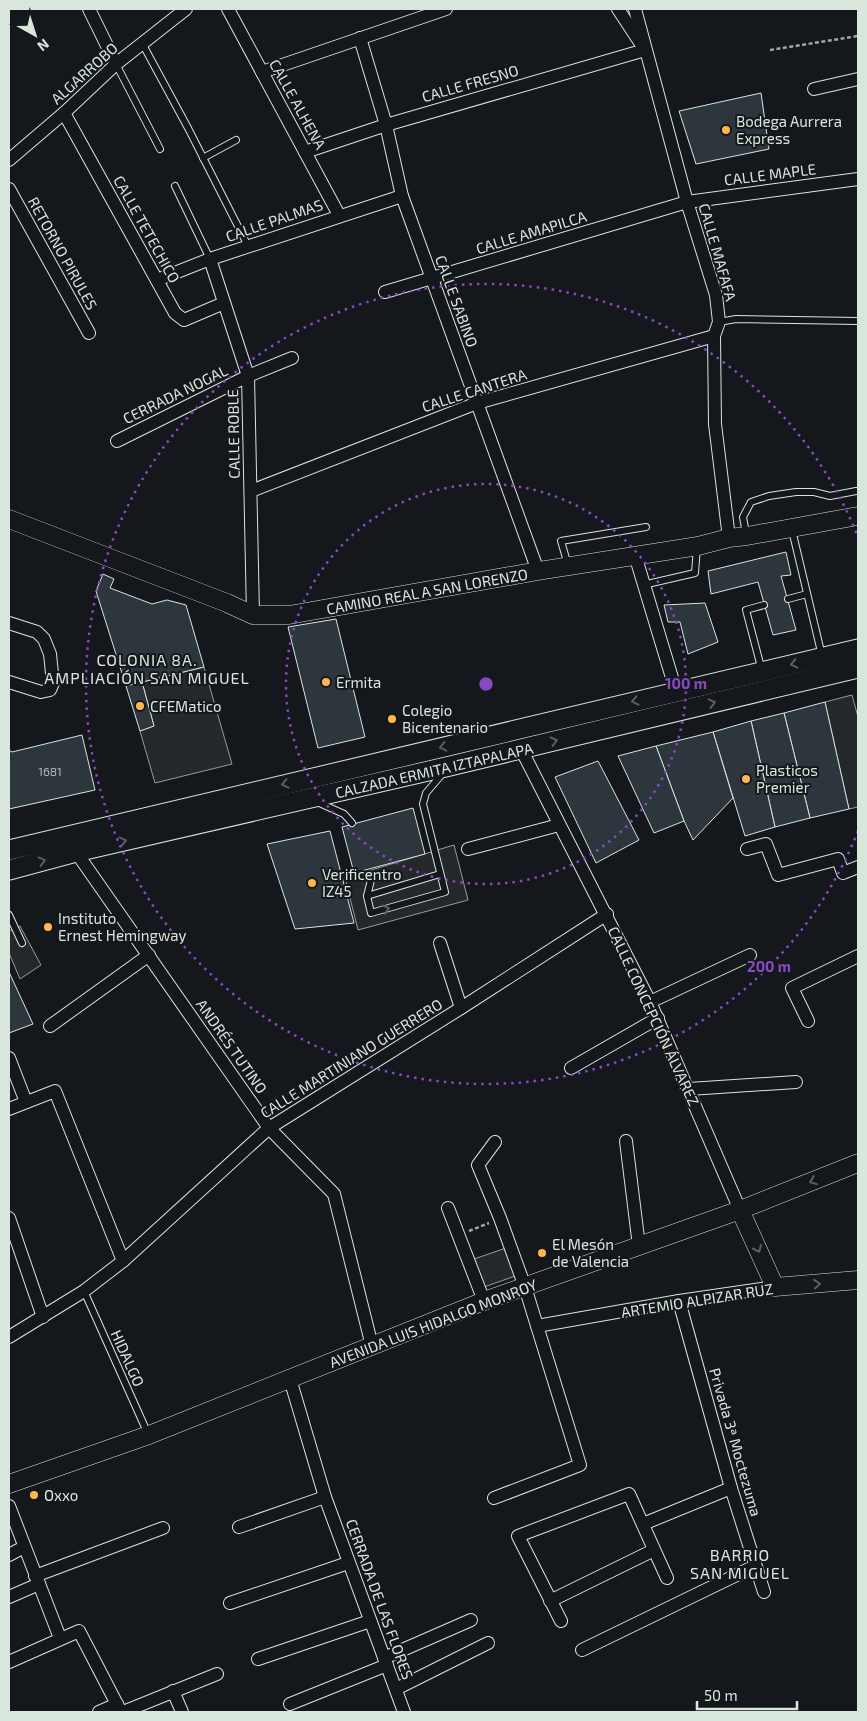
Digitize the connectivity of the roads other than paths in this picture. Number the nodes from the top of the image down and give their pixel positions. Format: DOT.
graph roads {
  1 [pos="88,9"];
  2 [pos="228,9"];
  3 [pos="446,9"];
  4 [pos="618,9"];
  5 [pos="635,9"];
  6 [pos="182,10"];
  7 [pos="360,38"];
  8 [pos="142,43"];
  9 [pos="645,50"];
  10 [pos="116,64"];
  11 [pos="262,72"];
  12 [pos="858,79"];
  13 [pos="814,88"];
  14 [pos="64,112"];
  15 [pos="386,125"];
  16 [pos="236,140"];
  17 [pos="160,149"];
  18 [pos="305,152"];
  19 [pos="203,158"];
  20 [pos="9,160"];
  21 [pos="858,180"];
  22 [pos="175,186"];
  23 [pos="9,189"];
  24 [pos="402,196"];
  25 [pos="687,202"];
  26 [pos="339,215"];
  27 [pos="248,246"];
  28 [pos="210,259"];
  29 [pos="432,279"];
  30 [pos="157,280"];
  31 [pos="385,292"];
  32 [pos="224,303"];
  33 [pos="858,321"];
  34 [pos="719,322"];
  35 [pos="88,333"];
  36 [pos="714,336"];
  37 [pos="292,358"];
  38 [pos="248,376"];
  39 [pos="477,404"];
  40 [pos="117,441"];
  41 [pos="251,491"];
  42 [pos="856,491"];
  43 [pos="858,516"];
  44 [pos="9,519"];
  45 [pos="646,527"];
  46 [pos="792,528"];
  47 [pos="747,536"];
  48 [pos="729,538"];
  49 [pos="698,546"];
  50 [pos="635,555"];
  51 [pos="568,566"];
  52 [pos="538,571"];
  53 [pos="643,585"];
  54 [pos="807,594"];
  55 [pos="788,598"];
  56 [pos="764,605"];
  57 [pos="253,615"];
  58 [pos="9,623"];
  59 [pos="858,649"];
  60 [pos="823,658"];
  61 [pos="762,672"];
  62 [pos="857,672"];
  63 [pos="9,682"];
  64 [pos="676,691"];
  65 [pos="521,749"];
  66 [pos="450,766"];
  67 [pos="309,799"];
  68 [pos="352,823"];
  69 [pos="559,825"];
  70 [pos="468,849"];
  71 [pos="747,849"];
  72 [pos="9,850"];
  73 [pos="76,852"];
  74 [pos="858,867"];
  75 [pos="9,870"];
  76 [pos="440,874"];
  77 [pos="371,880"];
  78 [pos="367,896"];
  79 [pos="606,914"];
  80 [pos="9,915"];
  81 [pos="22,943"];
  82 [pos="440,943"];
  83 [pos="148,954"];
  84 [pos="750,955"];
  85 [pos="858,956"];
  86 [pos="650,1002"];
  87 [pos="461,1008"];
  88 [pos="658,1018"];
  89 [pos="808,1021"];
  90 [pos="50,1026"];
  91 [pos="9,1058"];
  92 [pos="571,1068"];
  93 [pos="796,1082"];
  94 [pos="689,1089"];
  95 [pos="26,1102"];
  96 [pos="9,1109"];
  97 [pos="269,1128"];
  98 [pos="495,1142"];
  99 [pos="626,1142"];
  100 [pos="858,1163"];
  101 [pos="448,1208"];
  102 [pos="740,1210"];
  103 [pos="9,1218"];
  104 [pos="639,1246"];
  105 [pos="123,1261"];
  106 [pos="858,1282"];
  107 [pos="525,1287"];
  108 [pos="775,1288"];
  109 [pos="84,1291"];
  110 [pos="680,1301"];
  111 [pos="484,1302"];
  112 [pos="44,1317"];
  113 [pos="538,1326"];
  114 [pos="9,1338"];
  115 [pos="372,1346"];
  116 [pos="290,1379"];
  117 [pos="149,1435"];
  118 [pos="9,1484"];
  119 [pos="731,1488"];
  120 [pos="325,1498"];
  121 [pos="494,1498"];
  122 [pos="9,1506"];
  123 [pos="643,1524"];
  124 [pos="163,1528"];
  125 [pos="238,1528"];
  126 [pos="24,1547"];
  127 [pos="654,1550"];
  128 [pos="9,1555"];
  129 [pos="348,1563"];
  130 [pos="755,1566"];
  131 [pos="668,1578"];
  132 [pos="37,1580"];
  133 [pos="764,1592"];
  134 [pos="9,1598"];
  135 [pos="550,1601"];
  136 [pos="230,1603"];
  137 [pos="471,1620"];
  138 [pos="370,1621"];
  139 [pos="561,1621"];
  140 [pos="60,1638"];
  141 [pos="488,1643"];
  142 [pos="582,1650"];
  143 [pos="258,1659"];
  144 [pos="385,1661"];
  145 [pos="9,1662"];
  146 [pos="217,1674"];
  147 [pos="396,1689"];
  148 [pos="174,1691"];
  149 [pos="290,1704"];
  150 [pos="120,1709"];
  151 [pos="99,1712"];
  152 [pos="182,1712"];
  153 [pos="404,1712"];
  1 -- 10 [label="street"];
  2 -- 11 [label="street, CALLE ALHENA"];
  3 -- 7 [label="street"];
  4 -- 9 [label="street"];
  5 -- 9 [label="street, CALLE MAFAFA"];
  6 -- 8 [label="street, ALGARROBO"];
  7 -- 11 [label="street"];
  7 -- 15 [label="street, CALLE SABINO"];
  8 -- 10 [label="street, ALGARROBO"];
  8 -- 19 [label="lane"];
  9 -- 15 [label="street, CALLE FRESNO"];
  9 -- 25 [label="street, CALLE MAFAFA"];
  10 -- 14 [label="street, ALGARROBO"];
  10 -- 17 [label="lane"];
  11 -- 18 [label="street, CALLE ALHENA"];
  12 -- 13 [label="street"];
  14 -- 20 [label="street, ALGARROBO"];
  14 -- 30 [label="street, CALLE TETECHICO"];
  15 -- 18 [label="street, CALLE FRESNO"];
  15 -- 24 [label="street, CALLE SABINO"];
  16 -- 19 [label="lane"];
  18 -- 26 [label="street, CALLE ALHENA"];
  19 -- 27 [label="lane"];
  21 -- 25 [label="street, CALLE MAPLE"];
  22 -- 28 [label="lane"];
  23 -- 35 [label="street, RETORNO PIRULES"];
  24 -- 26 [label="street, CALLE PALMAS"];
  24 -- 29 [label="street, CALLE SABINO"];
  25 -- 29 [label="street, CALLE AMAPILCA"];
  25 -- 34 [label="street, CALLE MAFAFA"];
  26 -- 27 [label="street, CALLE PALMAS"];
  27 -- 28 [label="street, CALLE PALMAS"];
  28 -- 30 [label="street, CALLE PALMAS"];
  28 -- 32 [label="street, CALLE ROBLE"];
  29 -- 31 [label="street, CALLE AMAPILCA"];
  29 -- 39 [label="street, CALLE SABINO"];
  30 -- 32 [label="street, CALLE TETECHICO"];
  32 -- 38 [label="street, CALLE ROBLE"];
  33 -- 34 [label="lane"];
  34 -- 36 [label="street, CALLE MAFAFA"];
  36 -- 39 [label="street, CALLE CANTERA"];
  36 -- 48 [label="street, CALLE MAFAFA"];
  37 -- 38 [label="street, CERRADA NOGAL"];
  38 -- 40 [label="street, CERRADA NOGAL"];
  38 -- 41 [label="street, CALLE ROBLE"];
  39 -- 41 [label="street, CALLE CANTERA"];
  39 -- 52 [label="street, CALLE SABINO"];
  41 -- 57 [label="street, CALLE ROBLE"];
  42 -- 47 [label="lane"];
  43 -- 46 [label="street, CAMINO REAL A SAN LORENZO"];
  44 -- 57 [label="street, CAMINO REAL A SAN LORENZO"];
  45 -- 51 [label="lane"];
  46 -- 47 [label="street, CAMINO REAL A SAN LORENZO"];
  46 -- 54 [label="lane"];
  47 -- 48 [label="street, CAMINO REAL A SAN LORENZO"];
  48 -- 49 [label="street, CAMINO REAL A SAN LORENZO"];
  49 -- 50 [label="street, CAMINO REAL A SAN LORENZO"];
  49 -- 53 [label="lane"];
  50 -- 51 [label="street, CAMINO REAL A SAN LORENZO"];
  50 -- 53 [label="street"];
  51 -- 52 [label="street, CAMINO REAL A SAN LORENZO"];
  52 -- 57 [label="street, CAMINO REAL A SAN LORENZO"];
  53 -- 64 [label="street"];
  54 -- 55 [label="lane"];
  54 -- 60 [label="lane"];
  56 -- 61 [label="lane"];
  58 -- 63 [label="street"];
  59 -- 60 [label="main road, CALZADA ERMITA IZTAPALAPA"];
  60 -- 61 [label="main road, CALZADA ERMITA IZTAPALAPA, one-way"];
  61 -- 64 [label="main road, CALZADA ERMITA IZTAPALAPA"];
  65 -- 62 [label="main road, CALZADA ERMITA IZTAPALAPA, one-way"];
  64 -- 72 [label="main road, CALZADA ERMITA IZTAPALAPA, one-way"];
  65 -- 66 [label="main road, CALZADA ERMITA IZTAPALAPA"];
  65 -- 69 [label="street, CALLE CONCEPCIÓN ÁLVAREZ"];
  66 -- 67 [label="main road, CALZADA ERMITA IZTAPALAPA"];
  66 -- 76 [label="lane"];
  67 -- 68 [label="lane"];
  73 -- 67 [label="main road, CALZADA ERMITA IZTAPALAPA, one-way"];
  69 -- 70 [label="street"];
  69 -- 79 [label="street, CALLE CONCEPCIÓN ÁLVAREZ"];
  71 -- 74 [label="street"];
  75 -- 73 [label="main road, CALZADA ERMITA IZTAPALAPA, one-way"];
  73 -- 83 [label="street, ANDRÉS TUTINO"];
  76 -- 78 [label="lane"];
  78 -- 76 [label="lane, one-way"];
  77 -- 78 [label="lane"];
  79 -- 86 [label="street, CALLE CONCEPCIÓN ÁLVAREZ"];
  79 -- 87 [label="street, CALLE MARTINIANO GUERRERO"];
  80 -- 81 [label="lane"];
  82 -- 87 [label="street"];
  83 -- 90 [label="street"];
  83 -- 97 [label="street, ANDRÉS TUTINO"];
  84 -- 86 [label="street"];
  85 -- 89 [label="street"];
  86 -- 88 [label="street, CALLE CONCEPCIÓN ÁLVAREZ"];
  87 -- 97 [label="street, CALLE MARTINIANO GUERRERO"];
  88 -- 92 [label="street"];
  88 -- 94 [label="street, CALLE CONCEPCIÓN ÁLVAREZ"];
  91 -- 95 [label="street"];
  93 -- 94 [label="street"];
  94 -- 102 [label="street, CALLE CONCEPCIÓN ÁLVAREZ"];
  95 -- 96 [label="street"];
  95 -- 105 [label="street"];
  97 -- 105 [label="street, CALLE MARTINIANO GUERRERO"];
  97 -- 115 [label="street, ANDRÉS TUTINO"];
  98 -- 107 [label="street"];
  99 -- 104 [label="street"];
  100 -- 102 [label="street, AVENIDA LUIS HIDALGO MONROY, one-way"];
  101 -- 111 [label="street"];
  102 -- 104 [label="street, AVENIDA LUIS HIDALGO MONROY"];
  102 -- 108 [label="street, CALLE CONCEPCIÓN ÁLVAREZ, one-way"];
  103 -- 112 [label="street"];
  104 -- 107 [label="street, AVENIDA LUIS HIDALGO MONROY"];
  105 -- 109 [label="street, CALLE MARTINIANO GUERRERO"];
  108 -- 106 [label="street, ARTEMIO ALPIZAR RUZ, one-way"];
  107 -- 111 [label="street, AVENIDA LUIS HIDALGO MONROY"];
  107 -- 113 [label="street"];
  108 -- 110 [label="street, ARTEMIO ALPIZAR RUZ"];
  109 -- 112 [label="street, CALLE MARTINIANO GUERRERO"];
  109 -- 117 [label="lane, HIDALGO"];
  110 -- 113 [label="street, ARTEMIO ALPIZAR RUZ"];
  110 -- 119 [label="street, Privada 3ª Moctezuma"];
  111 -- 115 [label="street, AVENIDA LUIS HIDALGO MONROY"];
  112 -- 114 [label="street, CALLE MARTINIANO GUERRERO"];
  113 -- 121 [label="street"];
  115 -- 116 [label="street, AVENIDA LUIS HIDALGO MONROY"];
  116 -- 117 [label="street, AVENIDA LUIS HIDALGO MONROY"];
  116 -- 120 [label="street, CERRADA DE LAS FLORES"];
  117 -- 118 [label="street, AVENIDA LUIS HIDALGO MONROY"];
  119 -- 123 [label="street"];
  119 -- 130 [label="street, Privada 3ª Moctezuma"];
  120 -- 125 [label="street"];
  120 -- 129 [label="street, CERRADA DE LAS FLORES"];
  122 -- 126 [label="street"];
  123 -- 127 [label="street"];
  123 -- 135 [label="street"];
  124 -- 132 [label="street"];
  126 -- 128 [label="street"];
  126 -- 132 [label="street"];
  127 -- 131 [label="street"];
  127 -- 135 [label="street"];
  129 -- 136 [label="street"];
  129 -- 138 [label="street, CERRADA DE LAS FLORES"];
  130 -- 133 [label="street, Privada 3ª Moctezuma"];
  130 -- 142 [label="street"];
  132 -- 134 [label="street"];
  132 -- 140 [label="street"];
  135 -- 139 [label="street"];
  137 -- 144 [label="street"];
  138 -- 143 [label="street"];
  138 -- 144 [label="street, CERRADA DE LAS FLORES"];
  140 -- 145 [label="street"];
  140 -- 150 [label="street"];
  141 -- 147 [label="street"];
  144 -- 147 [label="street, CERRADA DE LAS FLORES"];
  144 -- 149 [label="street"];
  146 -- 148 [label="street"];
  147 -- 153 [label="street, CERRADA DE LAS FLORES"];
  148 -- 150 [label="street"];
  148 -- 152 [label="street"];
  150 -- 151 [label="street"];
}
